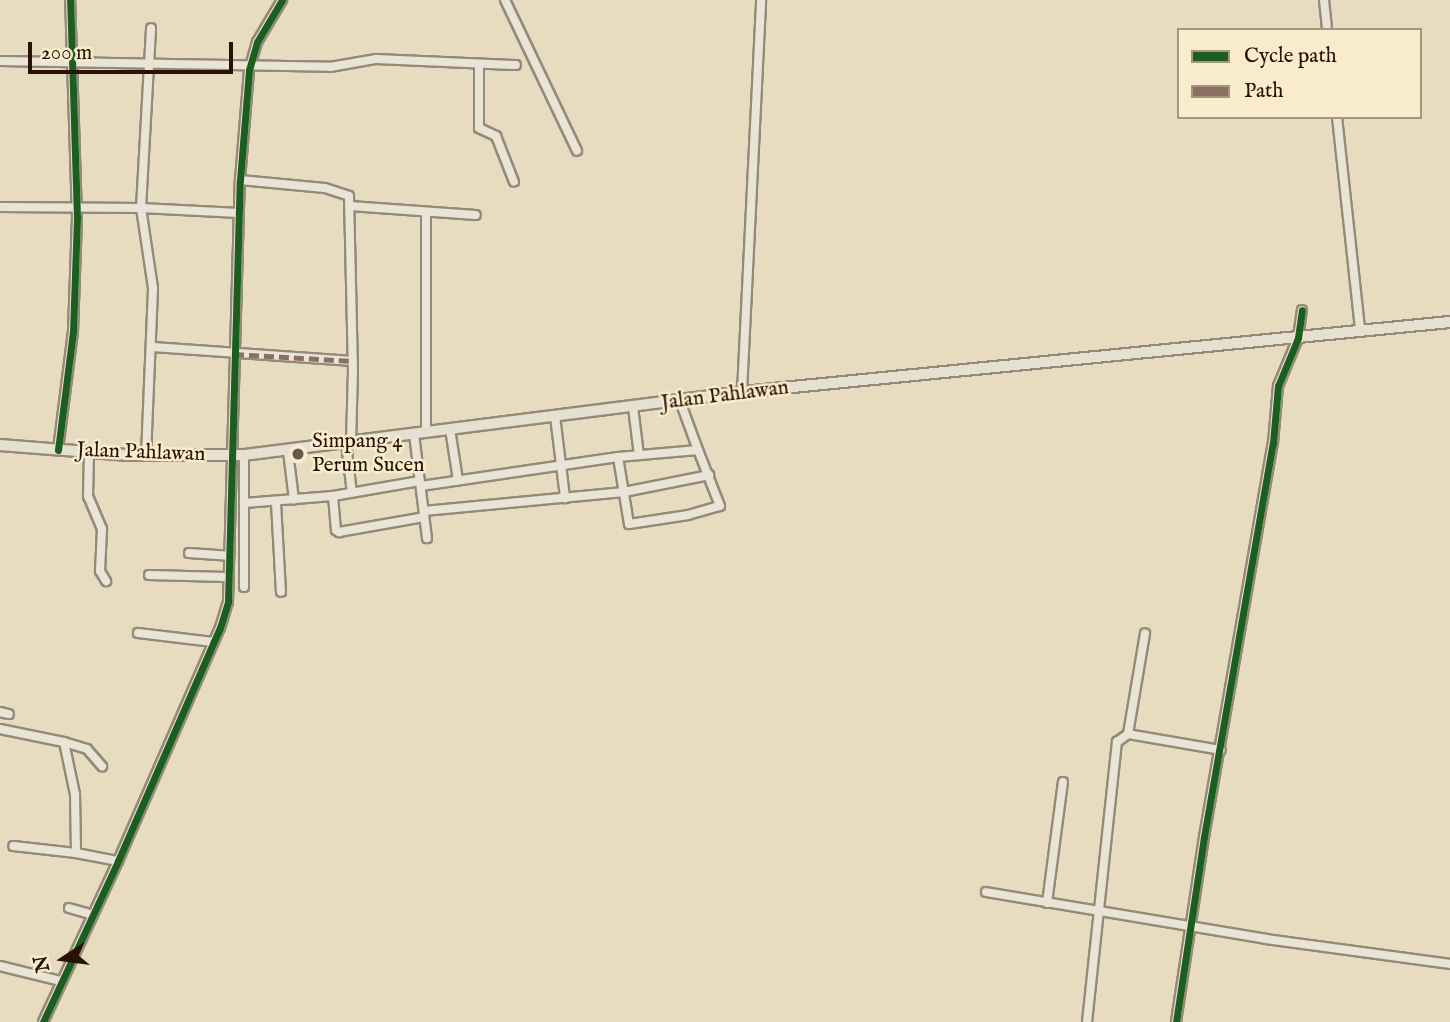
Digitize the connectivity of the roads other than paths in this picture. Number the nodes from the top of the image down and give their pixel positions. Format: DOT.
graph roads {
  1 [pos="70,0"];
  2 [pos="282,0"];
  3 [pos="505,0"];
  4 [pos="761,0"];
  5 [pos="1324,0"];
  6 [pos="151,28"];
  7 [pos="1327,28"];
  8 [pos="0,61"];
  9 [pos="71,61"];
  10 [pos="150,62"];
  11 [pos="250,64"];
  12 [pos="479,64"];
  13 [pos="516,65"];
  14 [pos="1337,119"];
  15 [pos="577,151"];
  16 [pos="240,180"];
  17 [pos="514,183"];
  18 [pos="350,206"];
  19 [pos="0,207"];
  20 [pos="76,208"];
  21 [pos="141,208"];
  22 [pos="426,212"];
  23 [pos="239,213"];
  24 [pos="476,215"];
  25 [pos="1302,310"];
  26 [pos="1450,322"];
  27 [pos="1360,330"];
  28 [pos="1298,338"];
  29 [pos="153,347"];
  30 [pos="234,354"];
  31 [pos="353,361"];
  32 [pos="742,392"];
  33 [pos="680,401"];
  34 [pos="633,407"];
  35 [pos="555,416"];
  36 [pos="450,429"];
  37 [pos="426,432"];
  38 [pos="414,434"];
  39 [pos="348,442"];
  40 [pos="0,445"];
  41 [pos="58,450"];
  42 [pos="698,450"];
  43 [pos="288,451"];
  44 [pos="89,453"];
  45 [pos="244,455"];
  46 [pos="639,455"];
  47 [pos="146,456"];
  48 [pos="233,456"];
  49 [pos="618,457"];
  50 [pos="561,465"];
  51 [pos="709,475"];
  52 [pos="458,480"];
  53 [pos="421,483"];
  54 [pos="624,492"];
  55 [pos="352,493"];
  56 [pos="333,496"];
  57 [pos="565,498"];
  58 [pos="294,500"];
  59 [pos="244,503"];
  60 [pos="276,503"];
  61 [pos="424,514"];
  62 [pos="427,538"];
  63 [pos="189,554"];
  64 [pos="228,556"];
  65 [pos="149,575"];
  66 [pos="226,577"];
  67 [pos="106,581"];
  68 [pos="244,587"];
  69 [pos="281,592"];
  70 [pos="138,633"];
  71 [pos="1145,633"];
  72 [pos="213,642"];
  73 [pos="0,729"];
  74 [pos="1128,734"];
  75 [pos="64,742"];
  76 [pos="1221,750"];
  77 [pos="102,766"];
  78 [pos="1063,782"];
  79 [pos="13,846"];
  80 [pos="76,853"];
  81 [pos="118,861"];
  82 [pos="986,892"];
  83 [pos="1047,903"];
  84 [pos="69,908"];
  85 [pos="1097,912"];
  86 [pos="93,915"];
  87 [pos="1193,926"];
  88 [pos="1450,964"];
  89 [pos="0,966"];
  90 [pos="61,981"];
  91 [pos="43,1022"];
  92 [pos="1087,1022"];
  93 [pos="1176,1022"];
  1 -- 9 [label="street"];
  2 -- 11 [label="street"];
  3 -- 15 [label="street"];
  4 -- 32 [label="street"];
  5 -- 7 [label="street"];
  6 -- 10 [label="street"];
  8 -- 9 [label="street"];
  9 -- 10 [label="street"];
  9 -- 20 [label="street"];
  10 -- 11 [label="street"];
  10 -- 21 [label="street"];
  11 -- 12 [label="street"];
  11 -- 16 [label="street"];
  12 -- 13 [label="street"];
  12 -- 17 [label="street"];
  14 -- 27 [label="street"];
  16 -- 18 [label="street"];
  16 -- 23 [label="street"];
  18 -- 22 [label="street"];
  18 -- 31 [label="street"];
  19 -- 20 [label="street"];
  20 -- 21 [label="street"];
  20 -- 41 [label="street"];
  21 -- 23 [label="street"];
  21 -- 29 [label="street"];
  22 -- 24 [label="street"];
  22 -- 37 [label="street"];
  23 -- 30 [label="street"];
  25 -- 28 [label="street"];
  26 -- 27 [label="main road, Jalan Pahlawan"];
  27 -- 28 [label="main road, Jalan Pahlawan"];
  28 -- 32 [label="main road, Jalan Pahlawan"];
  28 -- 76 [label="street"];
  29 -- 30 [label="street"];
  29 -- 47 [label="street"];
  30 -- 31 [label="street"];
  30 -- 48 [label="street"];
  31 -- 39 [label="street"];
  32 -- 33 [label="main road, Jalan Pahlawan"];
  33 -- 34 [label="main road, Jalan Pahlawan"];
  33 -- 42 [label="street"];
  34 -- 35 [label="main road, Jalan Pahlawan"];
  34 -- 46 [label="street"];
  35 -- 36 [label="main road, Jalan Pahlawan"];
  35 -- 50 [label="street"];
  36 -- 37 [label="main road, Jalan Pahlawan"];
  36 -- 52 [label="street"];
  37 -- 38 [label="main road, Jalan Pahlawan"];
  38 -- 39 [label="main road, Jalan Pahlawan"];
  38 -- 53 [label="street"];
  39 -- 43 [label="main road, Jalan Pahlawan"];
  39 -- 55 [label="street"];
  40 -- 41 [label="main road, Jalan Pahlawan"];
  41 -- 44 [label="main road, Jalan Pahlawan"];
  42 -- 46 [label="street"];
  42 -- 51 [label="street"];
  43 -- 45 [label="main road, Jalan Pahlawan"];
  43 -- 58 [label="street"];
  44 -- 47 [label="main road, Jalan Pahlawan"];
  44 -- 67 [label="street"];
  45 -- 48 [label="main road, Jalan Pahlawan"];
  45 -- 59 [label="street"];
  46 -- 49 [label="street"];
  47 -- 48 [label="main road, Jalan Pahlawan"];
  48 -- 64 [label="street"];
  49 -- 50 [label="street"];
  49 -- 54 [label="street"];
  50 -- 52 [label="street"];
  50 -- 57 [label="street"];
  51 -- 54 [label="street"];
  51 -- 54 [label="street"];
  52 -- 53 [label="street"];
  53 -- 55 [label="street"];
  53 -- 61 [label="street"];
  54 -- 57 [label="street"];
  55 -- 56 [label="street"];
  56 -- 58 [label="street"];
  56 -- 61 [label="street"];
  57 -- 61 [label="street"];
  58 -- 60 [label="street"];
  59 -- 60 [label="street"];
  59 -- 68 [label="street"];
  60 -- 69 [label="street"];
  61 -- 62 [label="street"];
  63 -- 64 [label="street"];
  64 -- 66 [label="street"];
  65 -- 66 [label="street"];
  66 -- 72 [label="street"];
  70 -- 72 [label="street"];
  71 -- 74 [label="street"];
  72 -- 81 [label="street"];
  73 -- 75 [label="street"];
  74 -- 76 [label="street"];
  74 -- 85 [label="street"];
  75 -- 77 [label="street"];
  75 -- 80 [label="street"];
  76 -- 87 [label="street"];
  78 -- 83 [label="street"];
  79 -- 80 [label="street"];
  80 -- 81 [label="street"];
  81 -- 86 [label="street"];
  82 -- 83 [label="street"];
  83 -- 85 [label="street"];
  84 -- 86 [label="street"];
  85 -- 87 [label="street"];
  85 -- 92 [label="street"];
  86 -- 90 [label="street"];
  87 -- 88 [label="street"];
  87 -- 93 [label="street"];
  89 -- 90 [label="street"];
  90 -- 91 [label="street"];
}
